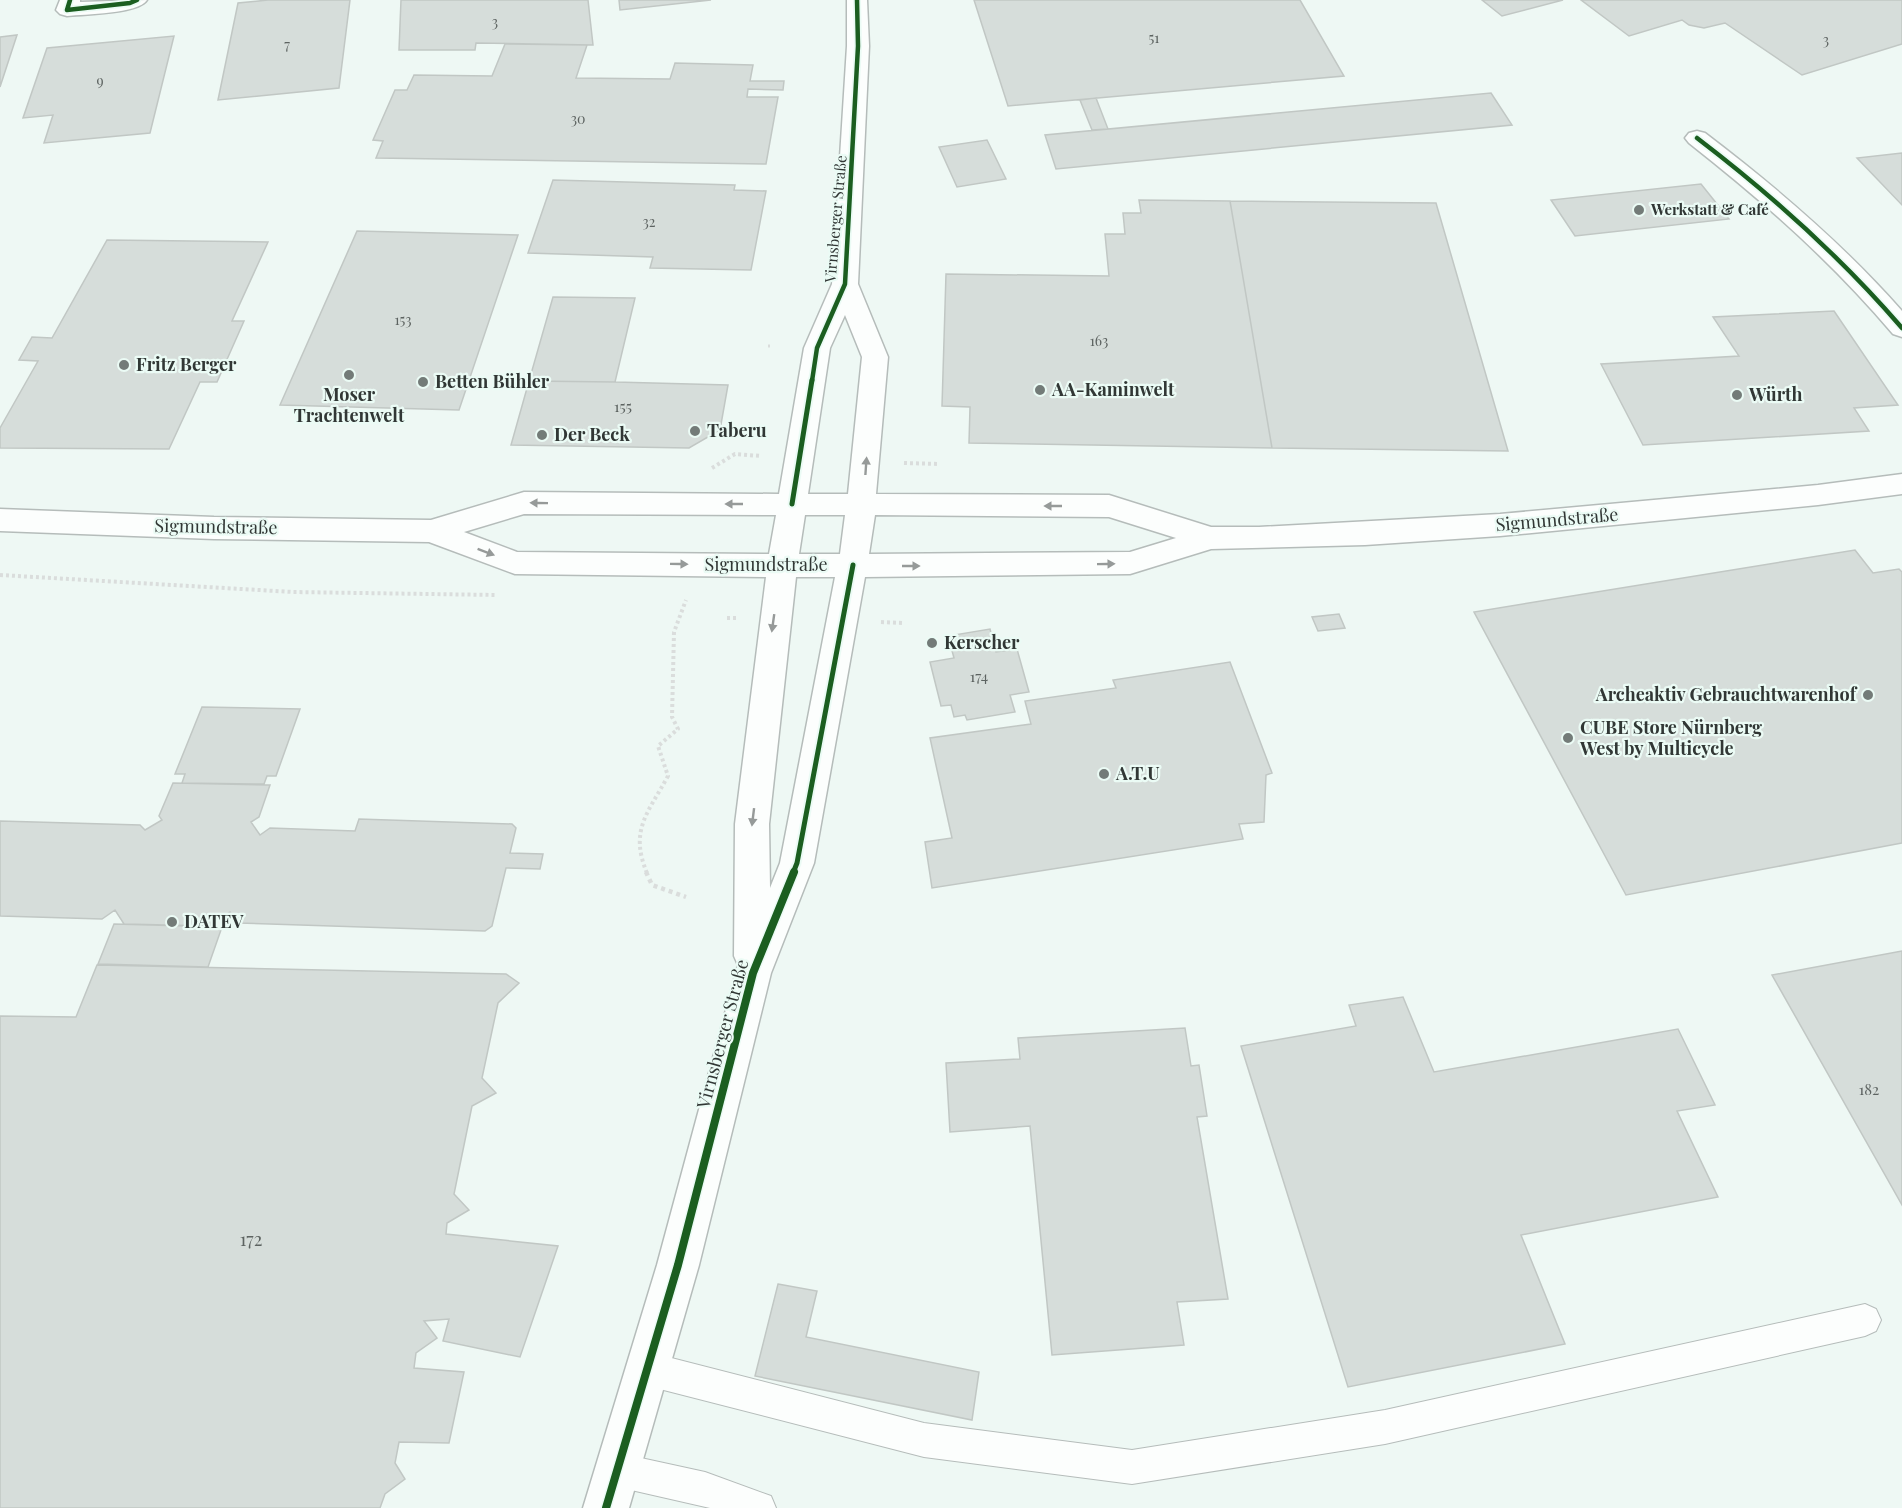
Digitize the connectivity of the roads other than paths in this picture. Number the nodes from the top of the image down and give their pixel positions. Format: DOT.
graph roads {
  1 [pos="70,0"];
  2 [pos="137,0"];
  3 [pos="857,0"];
  4 [pos="1697,138"];
  5 [pos="845,284"];
  6 [pos="1902,328"];
  7 [pos="1902,484"];
  8 [pos="792,504"];
  9 [pos="862,504"];
  10 [pos="0,520"];
  11 [pos="431,531"];
  12 [pos="1211,538"];
  13 [pos="783,565"];
  14 [pos="853,565"];
  15 [pos="753,973"];
  16 [pos="1865,1320"];
  17 [pos="648,1369"];
  18 [pos="618,1470"];
  19 [pos="606,1508"];
  20 [pos="759,1508"];
  1 -- 2 [label="main road"];
  3 -- 5 [label="main road, Virnsberger Straße"];
  4 -- 6 [label="main road"];
  5 -- 8 [label="main road, Virnsberger Straße"];
  9 -- 5 [label="main road, Virnsberger Straße, one-way"];
  7 -- 12 [label="main road, Sigmundstraße"];
  8 -- 9 [label="main road, Sigmundstraße"];
  8 -- 11 [label="main road, Sigmundstraße, one-way"];
  8 -- 13 [label="main road, Virnsberger Straße"];
  12 -- 9 [label="main road, Sigmundstraße, one-way"];
  9 -- 14 [label="main road, Virnsberger Straße"];
  10 -- 11 [label="main road, Sigmundstraße"];
  11 -- 13 [label="main road, Sigmundstraße, one-way"];
  14 -- 12 [label="main road, Sigmundstraße, one-way"];
  13 -- 14 [label="main road, Sigmundstraße"];
  13 -- 15 [label="main road, Virnsberger Straße, one-way"];
  14 -- 15 [label="main road, Virnsberger Straße"];
  15 -- 17 [label="main road, Virnsberger Straße"];
  16 -- 17 [label="lane"];
  17 -- 18 [label="main road, Virnsberger Straße"];
  18 -- 19 [label="main road, Virnsberger Straße"];
  18 -- 20 [label="lane"];
}
